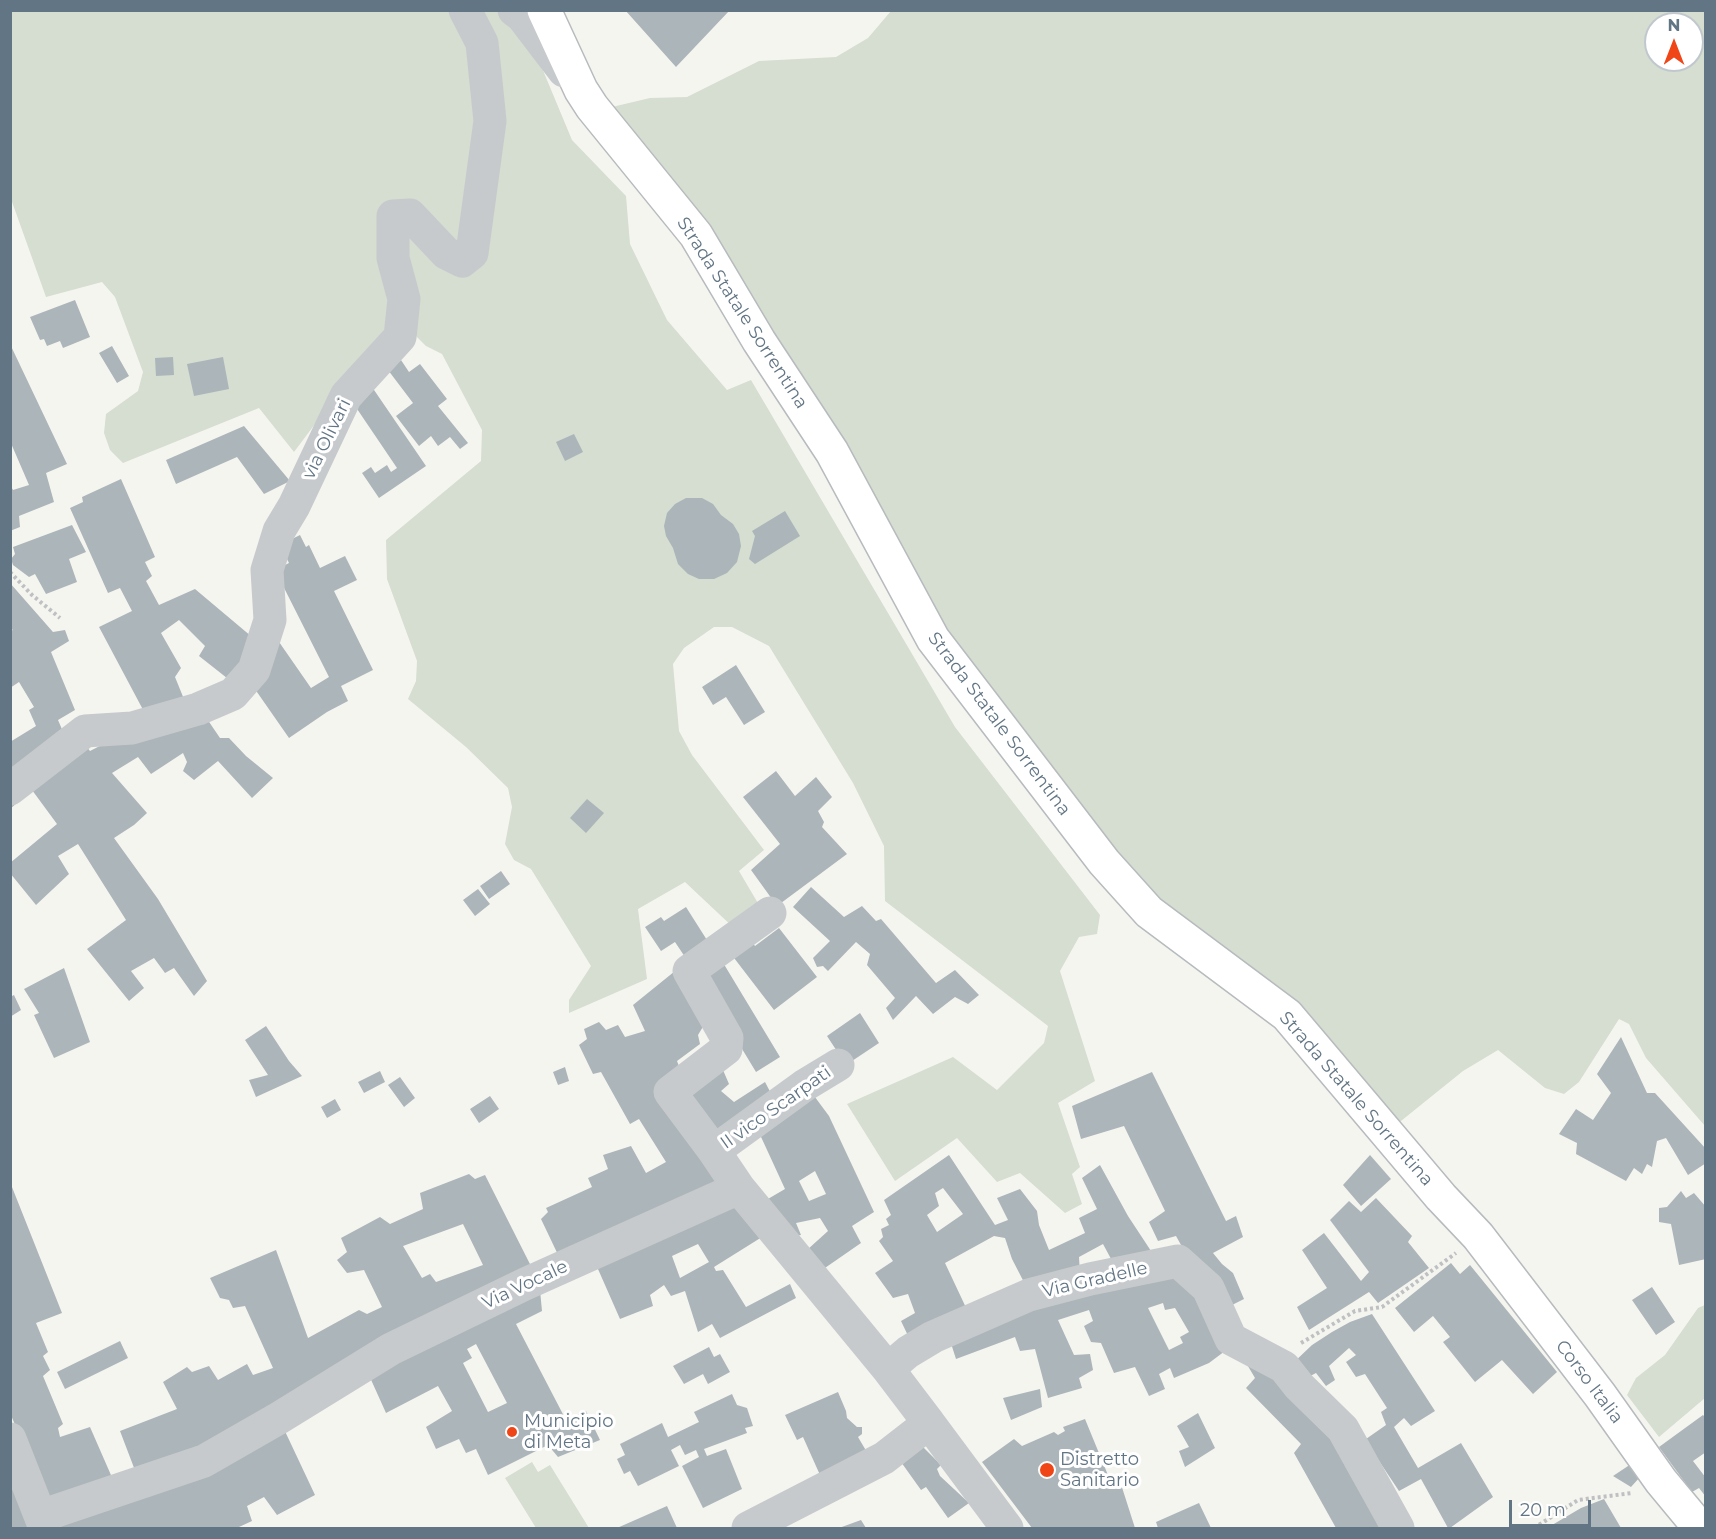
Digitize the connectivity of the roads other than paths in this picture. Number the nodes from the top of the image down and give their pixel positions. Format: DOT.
graph roads {
  1 [pos="465,10"];
  2 [pos="514,10"];
  3 [pos="544,10"];
  4 [pos="592,107"];
  5 [pos="10,789"];
  6 [pos="770,913"];
  7 [pos="838,1065"];
  8 [pos="714,1151"];
  9 [pos="740,1188"];
  10 [pos="1478,1236"];
  11 [pos="888,1369"];
  12 [pos="929,1423"];
  13 [pos="10,1439"];
  14 [pos="43,1522"];
  15 [pos="748,1528"];
  16 [pos="1007,1528"];
  17 [pos="1398,1528"];
  18 [pos="1700,1528"];
  1 -- 5 [label="street, via Olivari"];
  2 -- 4 [label="street"];
  3 -- 4 [label="main road, Strada Statale Sorrentina"];
  4 -- 10 [label="main road, Strada Statale Sorrentina"];
  6 -- 8 [label="street"];
  7 -- 8 [label="street, II vico Scarpati"];
  8 -- 9 [label="street"];
  9 -- 11 [label="street"];
  9 -- 14 [label="street, Via Vocale"];
  10 -- 18 [label="main road, Corso Italia"];
  11 -- 12 [label="street"];
  11 -- 17 [label="street, Via Gradelle"];
  12 -- 15 [label="street"];
  12 -- 16 [label="street"];
  13 -- 14 [label="street"];
}
